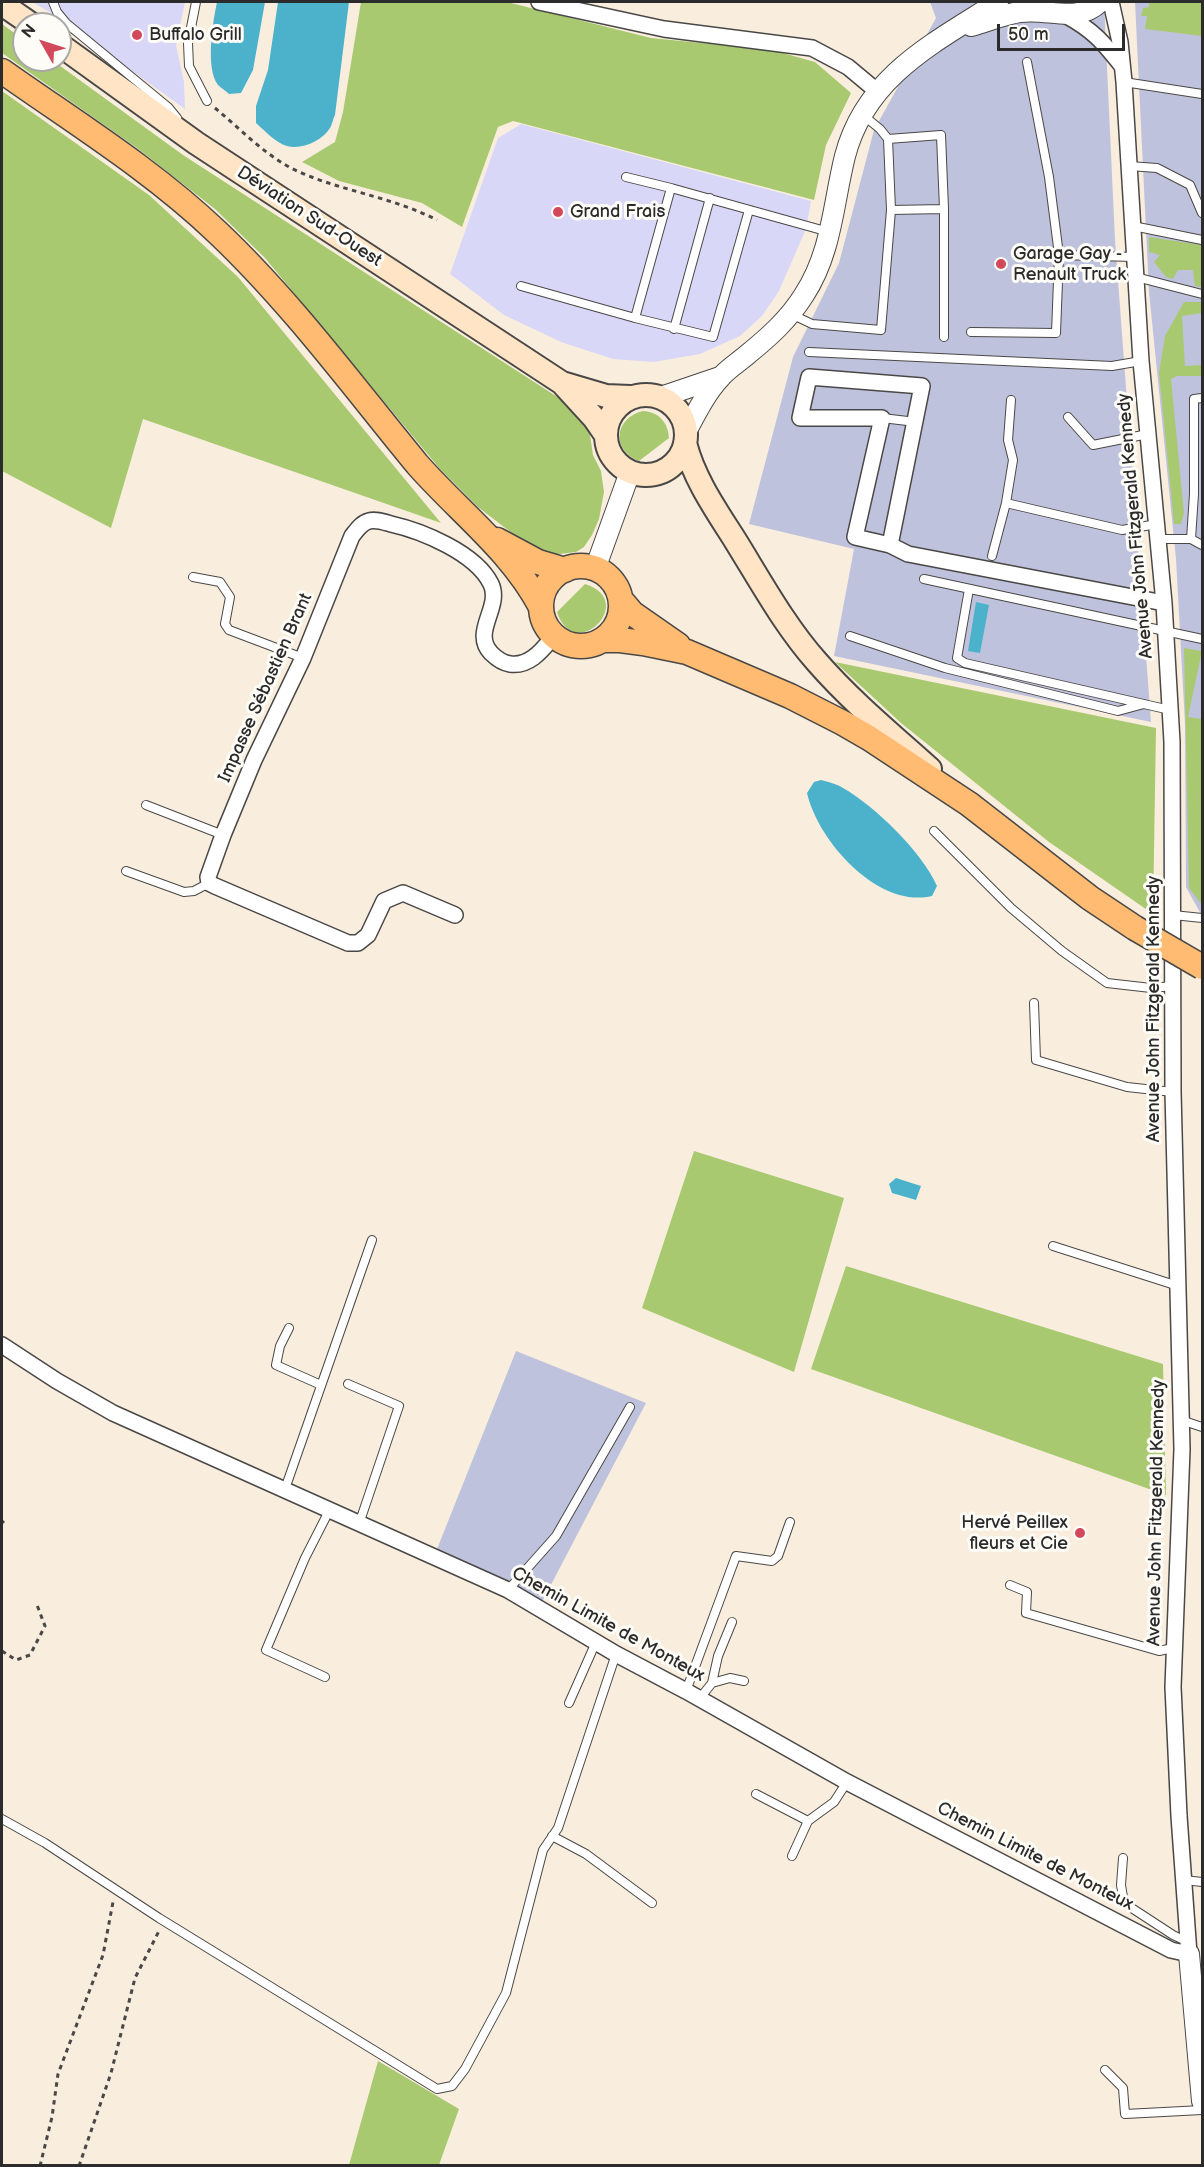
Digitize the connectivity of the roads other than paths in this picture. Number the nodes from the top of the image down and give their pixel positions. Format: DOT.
graph roads {
  1 [pos="53,2"];
  2 [pos="196,2"];
  3 [pos="539,2"];
  4 [pos="998,2"];
  5 [pos="1100,2"];
  6 [pos="1111,2"];
  7 [pos="1054,10"];
  8 [pos="946,34"];
  9 [pos="72,54"];
  10 [pos="1027,62"];
  11 [pos="1122,66"];
  12 [pos="2,71"];
  13 [pos="1124,82"];
  14 [pos="878,92"];
  15 [pos="1203,94"];
  16 [pos="207,101"];
  17 [pos="863,114"];
  18 [pos="888,139"];
  19 [pos="196,143"];
  20 [pos="1129,166"];
  21 [pos="626,177"];
  22 [pos="670,188"];
  23 [pos="710,198"];
  24 [pos="944,209"];
  25 [pos="748,210"];
  26 [pos="891,210"];
  27 [pos="1203,213"];
  28 [pos="1132,226"];
  29 [pos="831,233"];
  30 [pos="1203,240"];
  31 [pos="1059,255"];
  32 [pos="1134,256"];
  33 [pos="1136,277"];
  34 [pos="520,286"];
  35 [pos="1203,294"];
  36 [pos="791,314"];
  37 [pos="635,318"];
  38 [pos="674,329"];
  39 [pos="970,332"];
  40 [pos="944,337"];
  41 [pos="809,352"];
  42 [pos="1141,361"];
  43 [pos="720,377"];
  44 [pos="562,383"];
  45 [pos="630,397"];
  46 [pos="662,397"];
  47 [pos="1203,398"];
  48 [pos="1011,399"];
  49 [pos="1068,417"];
  50 [pos="882,418"];
  51 [pos="915,422"];
  52 [pos="605,434"];
  53 [pos="1148,434"];
  54 [pos="686,438"];
  55 [pos="630,472"];
  56 [pos="1006,503"];
  57 [pos="1203,510"];
  58 [pos="1193,511"];
  59 [pos="1157,531"];
  60 [pos="487,534"];
  61 [pos="1191,539"];
  62 [pos="890,545"];
  63 [pos="1203,545"];
  64 [pos="992,556"];
  65 [pos="595,569"];
  66 [pos="565,570"];
  67 [pos="193,577"];
  68 [pos="924,579"];
  69 [pos="969,589"];
  70 [pos="621,600"];
  71 [pos="1164,603"];
  72 [pos="541,607"];
  73 [pos="1166,630"];
  74 [pos="554,636"];
  75 [pos="850,636"];
  76 [pos="1203,639"];
  77 [pos="603,640"];
  78 [pos="687,652"];
  79 [pos="303,658"];
  80 [pos="1144,704"];
  81 [pos="1170,710"];
  82 [pos="969,804"];
  83 [pos="146,805"];
  84 [pos="934,831"];
  85 [pos="223,835"];
  86 [pos="126,871"];
  87 [pos="209,883"];
  88 [pos="455,915"];
  89 [pos="1173,915"];
  90 [pos="1203,918"];
  91 [pos="1203,967"];
  92 [pos="1173,986"];
  93 [pos="1034,1003"];
  94 [pos="1173,1092"];
  95 [pos="372,1240"];
  96 [pos="1053,1246"];
  97 [pos="1178,1286"];
  98 [pos="289,1328"];
  99 [pos="2,1345"];
  100 [pos="348,1384"];
  101 [pos="321,1385"];
  102 [pos="630,1407"];
  103 [pos="1181,1420"];
  104 [pos="1203,1427"];
  105 [pos="285,1489"];
  106 [pos="329,1511"];
  107 [pos="790,1522"];
  108 [pos="359,1524"];
  109 [pos="1010,1585"];
  110 [pos="508,1590"];
  111 [pos="732,1622"];
  112 [pos="596,1642"];
  113 [pos="1173,1648"];
  114 [pos="616,1654"];
  115 [pos="325,1677"];
  116 [pos="744,1681"];
  117 [pos="712,1683"];
  118 [pos="686,1690"];
  119 [pos="700,1698"];
  120 [pos="569,1703"];
  121 [pos="847,1782"];
  122 [pos="756,1794"];
  123 [pos="2,1819"];
  124 [pos="808,1821"];
  125 [pos="552,1836"];
  126 [pos="792,1856"];
  127 [pos="1123,1858"];
  128 [pos="1184,1880"];
  129 [pos="1203,1882"];
  130 [pos="652,1903"];
  131 [pos="1191,1950"];
  132 [pos="1105,2070"];
  133 [pos="1203,2101"];
  134 [pos="1203,2110"];
  1 -- 19 [label="lane"];
  2 -- 16 [label="lane"];
  3 -- 14 [label="street"];
  4 -- 8 [label="street"];
  5 -- 7 [label="street"];
  6 -- 11 [label="street, Avenue John Fitzgerald Kennedy"];
  7 -- 8 [label="street"];
  7 -- 11 [label="street"];
  8 -- 14 [label="street"];
  9 -- 19 [label="main road, Déviation Sud-Ouest"];
  10 -- 31 [label="lane"];
  11 -- 13 [label="street, Avenue John Fitzgerald Kennedy"];
  12 -- 60 [label="main road"];
  13 -- 15 [label="lane"];
  13 -- 20 [label="street, Avenue John Fitzgerald Kennedy"];
  14 -- 17 [label="street"];
  17 -- 18 [label="lane"];
  17 -- 29 [label="street"];
  18 -- 24 [label="lane"];
  18 -- 26 [label="lane"];
  19 -- 44 [label="main road, Déviation Sud-Ouest"];
  20 -- 27 [label="lane"];
  20 -- 28 [label="street, Avenue John Fitzgerald Kennedy"];
  21 -- 22 [label="lane"];
  22 -- 23 [label="lane"];
  22 -- 37 [label="lane"];
  23 -- 25 [label="lane"];
  23 -- 38 [label="lane"];
  24 -- 26 [label="lane"];
  24 -- 40 [label="lane"];
  25 -- 29 [label="lane"];
  25 -- 38 [label="lane"];
  26 -- 36 [label="lane"];
  28 -- 30 [label="lane"];
  28 -- 32 [label="street, Avenue John Fitzgerald Kennedy"];
  29 -- 36 [label="street"];
  31 -- 32 [label="lane"];
  31 -- 39 [label="lane"];
  32 -- 33 [label="street, Avenue John Fitzgerald Kennedy"];
  33 -- 35 [label="lane"];
  33 -- 42 [label="street, Avenue John Fitzgerald Kennedy"];
  34 -- 37 [label="lane"];
  36 -- 43 [label="street"];
  37 -- 38 [label="lane"];
  41 -- 42 [label="lane"];
  42 -- 53 [label="street, Avenue John Fitzgerald Kennedy"];
  43 -- 46 [label="street"];
  43 -- 54 [label="street"];
  44 -- 45 [label="main road"];
  44 -- 52 [label="main road"];
  45 -- 46 [label="main road"];
  45 -- 52 [label="main road"];
  46 -- 54 [label="main road"];
  47 -- 58 [label="lane"];
  48 -- 56 [label="lane"];
  49 -- 53 [label="lane"];
  50 -- 51 [label="lane"];
  50 -- 51 [label="street"];
  50 -- 62 [label="street"];
  51 -- 62 [label="street"];
  52 -- 55 [label="main road"];
  53 -- 59 [label="street, Avenue John Fitzgerald Kennedy"];
  54 -- 55 [label="main road"];
  54 -- 82 [label="main road"];
  55 -- 65 [label="street"];
  56 -- 59 [label="lane"];
  56 -- 64 [label="lane"];
  57 -- 58 [label="lane"];
  58 -- 61 [label="lane"];
  59 -- 61 [label="lane"];
  59 -- 71 [label="street, Avenue John Fitzgerald Kennedy"];
  60 -- 66 [label="main road"];
  60 -- 72 [label="main road"];
  61 -- 63 [label="lane"];
  62 -- 71 [label="street"];
  65 -- 66 [label="main road"];
  65 -- 70 [label="main road"];
  66 -- 72 [label="main road"];
  67 -- 79 [label="lane"];
  68 -- 69 [label="lane"];
  69 -- 73 [label="lane"];
  69 -- 80 [label="lane"];
  70 -- 77 [label="main road"];
  70 -- 78 [label="main road"];
  71 -- 73 [label="street, Avenue John Fitzgerald Kennedy"];
  72 -- 74 [label="main road"];
  73 -- 76 [label="lane"];
  73 -- 81 [label="street, Avenue John Fitzgerald Kennedy"];
  74 -- 77 [label="main road"];
  74 -- 79 [label="street, Impasse Sébastien Brant"];
  75 -- 80 [label="lane"];
  77 -- 78 [label="main road"];
  78 -- 82 [label="main road"];
  79 -- 85 [label="street, Impasse Sébastien Brant"];
  80 -- 81 [label="lane"];
  81 -- 89 [label="street, Avenue John Fitzgerald Kennedy"];
  82 -- 91 [label="main road, bridge"];
  83 -- 85 [label="lane"];
  84 -- 92 [label="lane"];
  85 -- 87 [label="street, Impasse Sébastien Brant"];
  86 -- 87 [label="lane"];
  87 -- 88 [label="street"];
  89 -- 90 [label="lane"];
  89 -- 92 [label="street, Avenue John Fitzgerald Kennedy"];
  92 -- 94 [label="street, Avenue John Fitzgerald Kennedy"];
  93 -- 94 [label="lane"];
  94 -- 97 [label="street, Avenue John Fitzgerald Kennedy"];
  95 -- 101 [label="lane"];
  96 -- 97 [label="lane"];
  97 -- 103 [label="street, Avenue John Fitzgerald Kennedy"];
  98 -- 101 [label="lane"];
  99 -- 105 [label="street, Chemin Limite de Monteux"];
  100 -- 108 [label="lane"];
  101 -- 105 [label="lane"];
  102 -- 110 [label="lane"];
  103 -- 104 [label="lane"];
  103 -- 113 [label="street, Avenue John Fitzgerald Kennedy"];
  105 -- 106 [label="street, Chemin Limite de Monteux"];
  106 -- 108 [label="street, Chemin Limite de Monteux"];
  106 -- 115 [label="lane"];
  107 -- 118 [label="lane"];
  108 -- 110 [label="street, Chemin Limite de Monteux"];
  109 -- 113 [label="lane"];
  110 -- 112 [label="street, Chemin Limite de Monteux"];
  111 -- 117 [label="lane"];
  112 -- 114 [label="street, Chemin Limite de Monteux"];
  112 -- 120 [label="lane"];
  113 -- 128 [label="street, Avenue John Fitzgerald Kennedy"];
  114 -- 118 [label="street, Chemin Limite de Monteux"];
  114 -- 125 [label="lane"];
  116 -- 117 [label="lane"];
  117 -- 119 [label="lane"];
  118 -- 119 [label="street, Chemin Limite de Monteux"];
  119 -- 121 [label="street, Chemin Limite de Monteux"];
  121 -- 124 [label="lane"];
  121 -- 131 [label="street, Chemin Limite de Monteux"];
  122 -- 124 [label="lane"];
  123 -- 125 [label="lane"];
  124 -- 126 [label="lane"];
  125 -- 130 [label="lane"];
  127 -- 131 [label="lane"];
  128 -- 129 [label="lane"];
  128 -- 131 [label="street, Avenue John Fitzgerald Kennedy"];
  131 -- 133 [label="street"];
  132 -- 134 [label="lane"];
}
